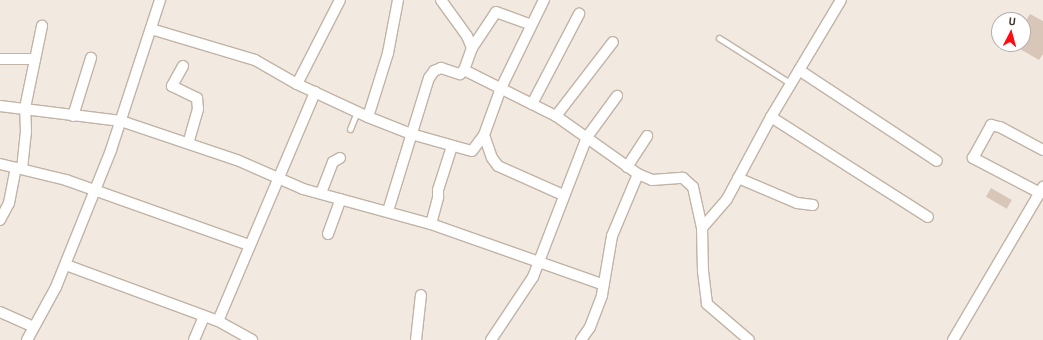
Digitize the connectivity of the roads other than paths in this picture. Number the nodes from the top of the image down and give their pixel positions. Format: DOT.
graph roads {
  1 [pos="160,0"];
  2 [pos="340,0"];
  3 [pos="398,0"];
  4 [pos="442,0"];
  5 [pos="544,0"];
  6 [pos="841,0"];
  7 [pos="579,14"];
  8 [pos="532,25"];
  9 [pos="42,26"];
  10 [pos="151,29"];
  11 [pos="720,38"];
  12 [pos="613,42"];
  13 [pos="472,48"];
  14 [pos="91,58"];
  15 [pos="0,59"];
  16 [pos="35,59"];
  17 [pos="182,66"];
  18 [pos="464,70"];
  19 [pos="799,70"];
  20 [pos="790,83"];
  21 [pos="297,84"];
  22 [pos="501,88"];
  23 [pos="315,92"];
  24 [pos="617,96"];
  25 [pos="532,104"];
  26 [pos="0,106"];
  27 [pos="25,108"];
  28 [pos="357,112"];
  29 [pos="73,116"];
  30 [pos="556,116"];
  31 [pos="368,117"];
  32 [pos="771,118"];
  33 [pos="121,121"];
  34 [pos="350,129"];
  35 [pos="410,134"];
  36 [pos="484,135"];
  37 [pos="647,136"];
  38 [pos="587,137"];
  39 [pos="188,142"];
  40 [pos="452,146"];
  41 [pos="1043,150"];
  42 [pos="340,158"];
  43 [pos="937,161"];
  44 [pos="0,164"];
  45 [pos="627,167"];
  46 [pos="19,169"];
  47 [pos="638,174"];
  48 [pos="277,178"];
  49 [pos="738,178"];
  50 [pos="95,190"];
  51 [pos="1042,190"];
  52 [pos="321,194"];
  53 [pos="563,194"];
  54 [pos="341,199"];
  55 [pos="813,205"];
  56 [pos="388,211"];
  57 [pos="928,217"];
  58 [pos="0,220"];
  59 [pos="431,224"];
  60 [pos="702,228"];
  61 [pos="328,234"];
  62 [pos="249,245"];
  63 [pos="540,262"];
  64 [pos="66,265"];
  65 [pos="604,285"];
  66 [pos="421,294"];
  67 [pos="0,312"];
  68 [pos="204,317"];
  69 [pos="218,321"];
  70 [pos="34,327"];
  71 [pos="27,340"];
  72 [pos="194,340"];
  73 [pos="252,340"];
  74 [pos="416,340"];
  75 [pos="491,340"];
  76 [pos="581,340"];
  77 [pos="749,340"];
  78 [pos="953,340"];
  1 -- 10 [label="street"];
  2 -- 21 [label="street"];
  3 -- 31 [label="street"];
  4 -- 13 [label="street"];
  5 -- 8 [label="street"];
  6 -- 19 [label="street"];
  7 -- 25 [label="street"];
  8 -- 13 [label="street"];
  8 -- 22 [label="street"];
  9 -- 16 [label="street"];
  10 -- 21 [label="street"];
  10 -- 33 [label="street"];
  11 -- 20 [label="lane"];
  12 -- 30 [label="street"];
  13 -- 18 [label="street"];
  14 -- 29 [label="street"];
  15 -- 16 [label="street"];
  16 -- 27 [label="street"];
  17 -- 39 [label="street"];
  18 -- 22 [label="street"];
  18 -- 35 [label="street"];
  19 -- 20 [label="street"];
  19 -- 43 [label="street"];
  20 -- 32 [label="street"];
  21 -- 23 [label="street"];
  22 -- 25 [label="street"];
  22 -- 36 [label="street"];
  23 -- 28 [label="street"];
  23 -- 48 [label="street"];
  24 -- 38 [label="street"];
  25 -- 30 [label="street"];
  26 -- 27 [label="street"];
  27 -- 29 [label="street"];
  27 -- 46 [label="street"];
  28 -- 31 [label="street"];
  28 -- 34 [label="lane"];
  29 -- 33 [label="street"];
  30 -- 38 [label="street"];
  31 -- 35 [label="street"];
  32 -- 49 [label="street"];
  32 -- 57 [label="street"];
  33 -- 39 [label="street"];
  33 -- 50 [label="street"];
  35 -- 40 [label="street"];
  35 -- 56 [label="street"];
  36 -- 40 [label="street"];
  36 -- 53 [label="street"];
  37 -- 45 [label="street"];
  38 -- 45 [label="street"];
  38 -- 53 [label="street"];
  39 -- 48 [label="street"];
  40 -- 59 [label="street"];
  41 -- 51 [label="street"];
  42 -- 52 [label="street"];
  44 -- 46 [label="street"];
  45 -- 47 [label="street"];
  46 -- 50 [label="street"];
  46 -- 58 [label="street"];
  47 -- 60 [label="street"];
  47 -- 65 [label="street"];
  48 -- 52 [label="street"];
  48 -- 62 [label="street"];
  49 -- 55 [label="street"];
  49 -- 60 [label="street"];
  50 -- 62 [label="street"];
  50 -- 64 [label="street"];
  51 -- 78 [label="street"];
  52 -- 54 [label="street"];
  53 -- 63 [label="street"];
  54 -- 56 [label="street"];
  54 -- 61 [label="street"];
  56 -- 59 [label="street"];
  59 -- 63 [label="street"];
  60 -- 77 [label="street"];
  62 -- 69 [label="street"];
  63 -- 65 [label="street"];
  63 -- 75 [label="street"];
  64 -- 68 [label="street"];
  64 -- 70 [label="street"];
  65 -- 76 [label="street"];
  66 -- 74 [label="street"];
  67 -- 70 [label="street"];
  68 -- 69 [label="street"];
  68 -- 72 [label="street"];
  69 -- 73 [label="street"];
  70 -- 71 [label="street"];
}
